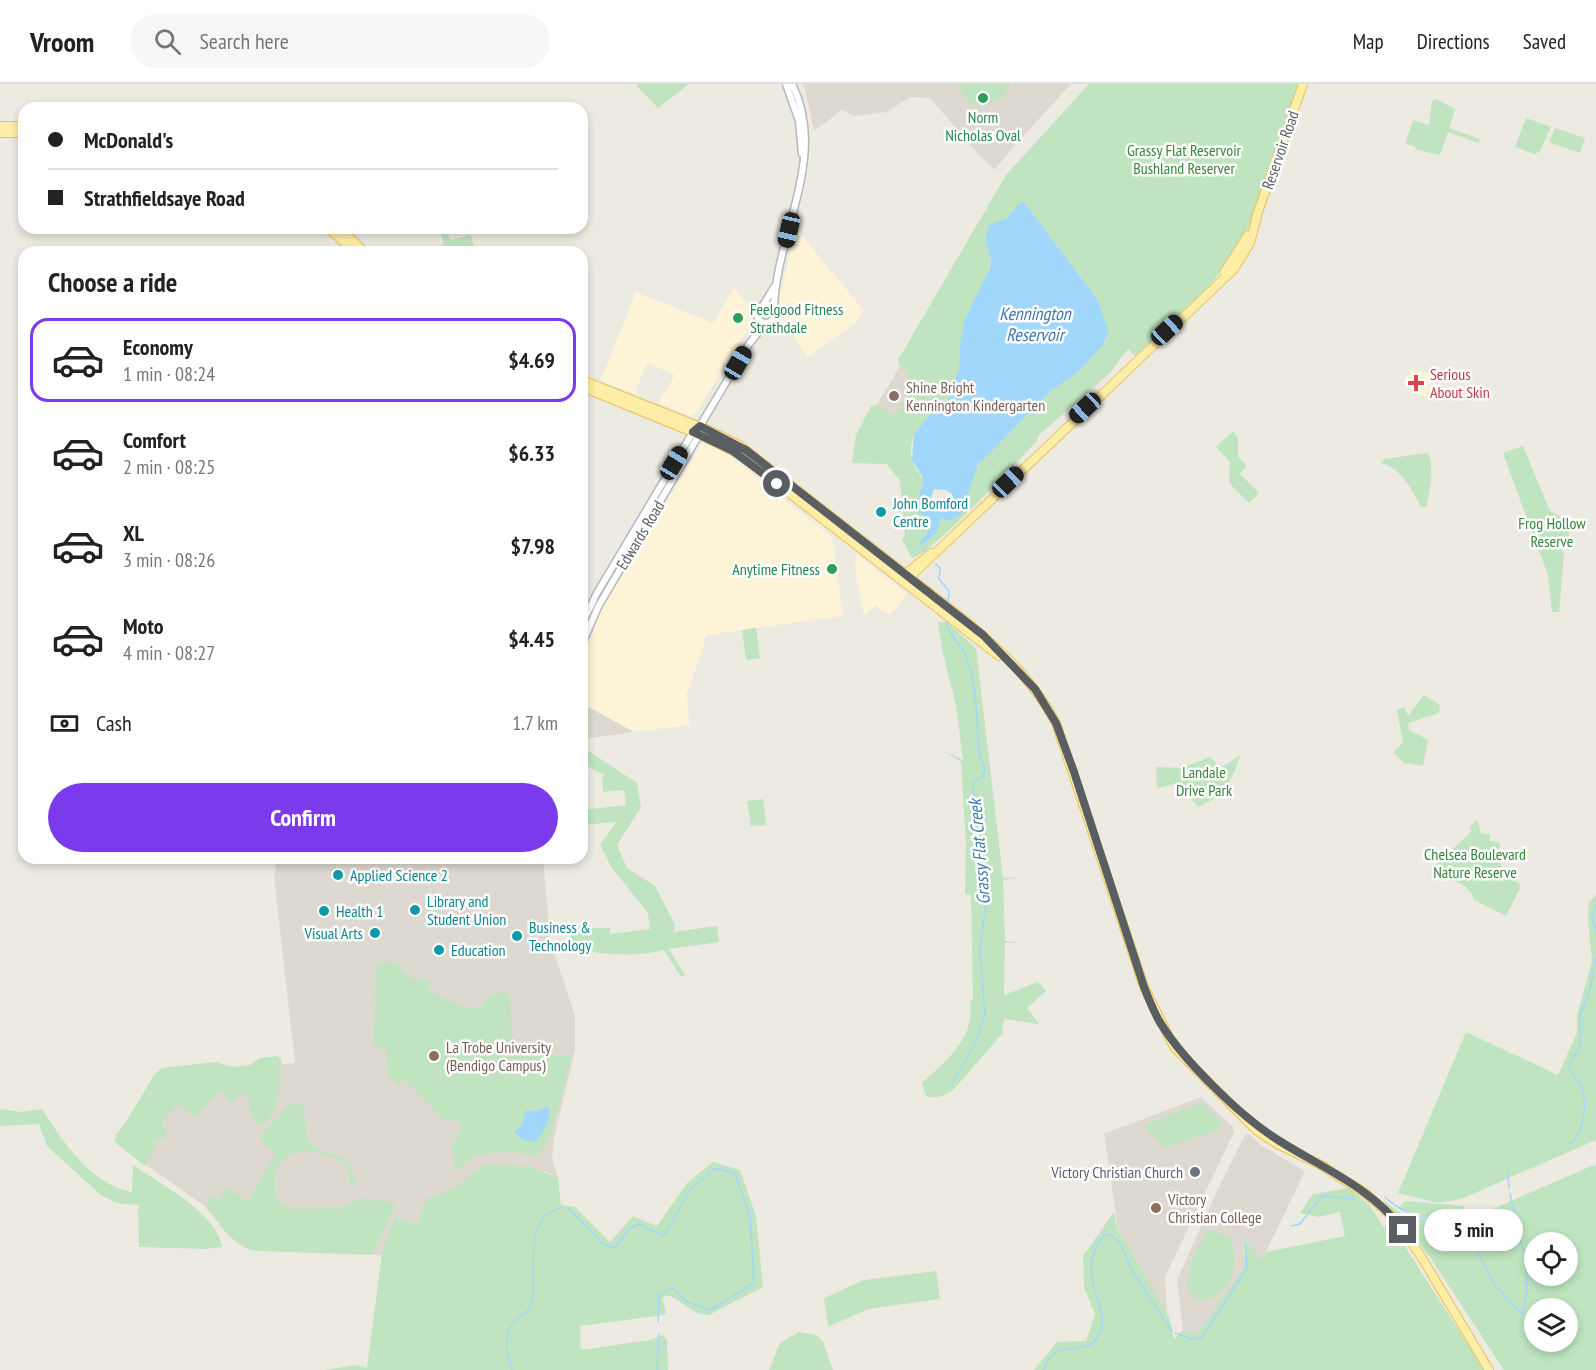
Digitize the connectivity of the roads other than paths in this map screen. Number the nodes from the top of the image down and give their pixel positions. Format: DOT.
graph roads {
  1 [pos="789,84"];
  2 [pos="1303,84"];
  3 [pos="0,126"];
  4 [pos="18,126"];
  5 [pos="0,133"];
  6 [pos="18,133"];
  7 [pos="801,172"];
  8 [pos="339,234"];
  9 [pos="342,234"];
  10 [pos="350,246"];
  11 [pos="357,246"];
  12 [pos="777,281"];
  13 [pos="764,304"];
  14 [pos="774,310"];
  15 [pos="758,316"];
  16 [pos="766,322"];
  17 [pos="748,344"];
  18 [pos="588,382"];
  19 [pos="588,389"];
  20 [pos="607,390"];
  21 [pos="624,404"];
  22 [pos="681,428"];
  23 [pos="697,431"];
  24 [pos="681,451"];
  25 [pos="905,577"];
  26 [pos="588,611"];
  27 [pos="588,630"];
  28 [pos="1489,1370"];
  1 -- 7 [label="street"];
  1 -- 7 [label="street"];
  2 -- 25 [label="main road, Reservoir Road"];
  3 -- 4 [label="main road"];
  5 -- 6 [label="main road"];
  7 -- 12 [label="street"];
  8 -- 10 [label="main road"];
  9 -- 11 [label="main road"];
  12 -- 13 [label="street"];
  12 -- 14 [label="street"];
  13 -- 14 [label="street"];
  13 -- 15 [label="street"];
  14 -- 16 [label="street"];
  15 -- 16 [label="street"];
  15 -- 17 [label="street, Edwards Road"];
  16 -- 17 [label="street, Edwards Road"];
  17 -- 23 [label="street, Edwards Road"];
  18 -- 20 [label="main road"];
  19 -- 21 [label="main road"];
  20 -- 21 [label="main road"];
  20 -- 23 [label="main road"];
  21 -- 22 [label="main road"];
  22 -- 23 [label="main road"];
  22 -- 24 [label="street"];
  23 -- 24 [label="street, Edwards Road"];
  23 -- 25 [label="main road"];
  23 -- 27 [label="street, Edwards Road"];
  24 -- 26 [label="street, Edwards Road"];
  25 -- 28 [label="main road"];
}
